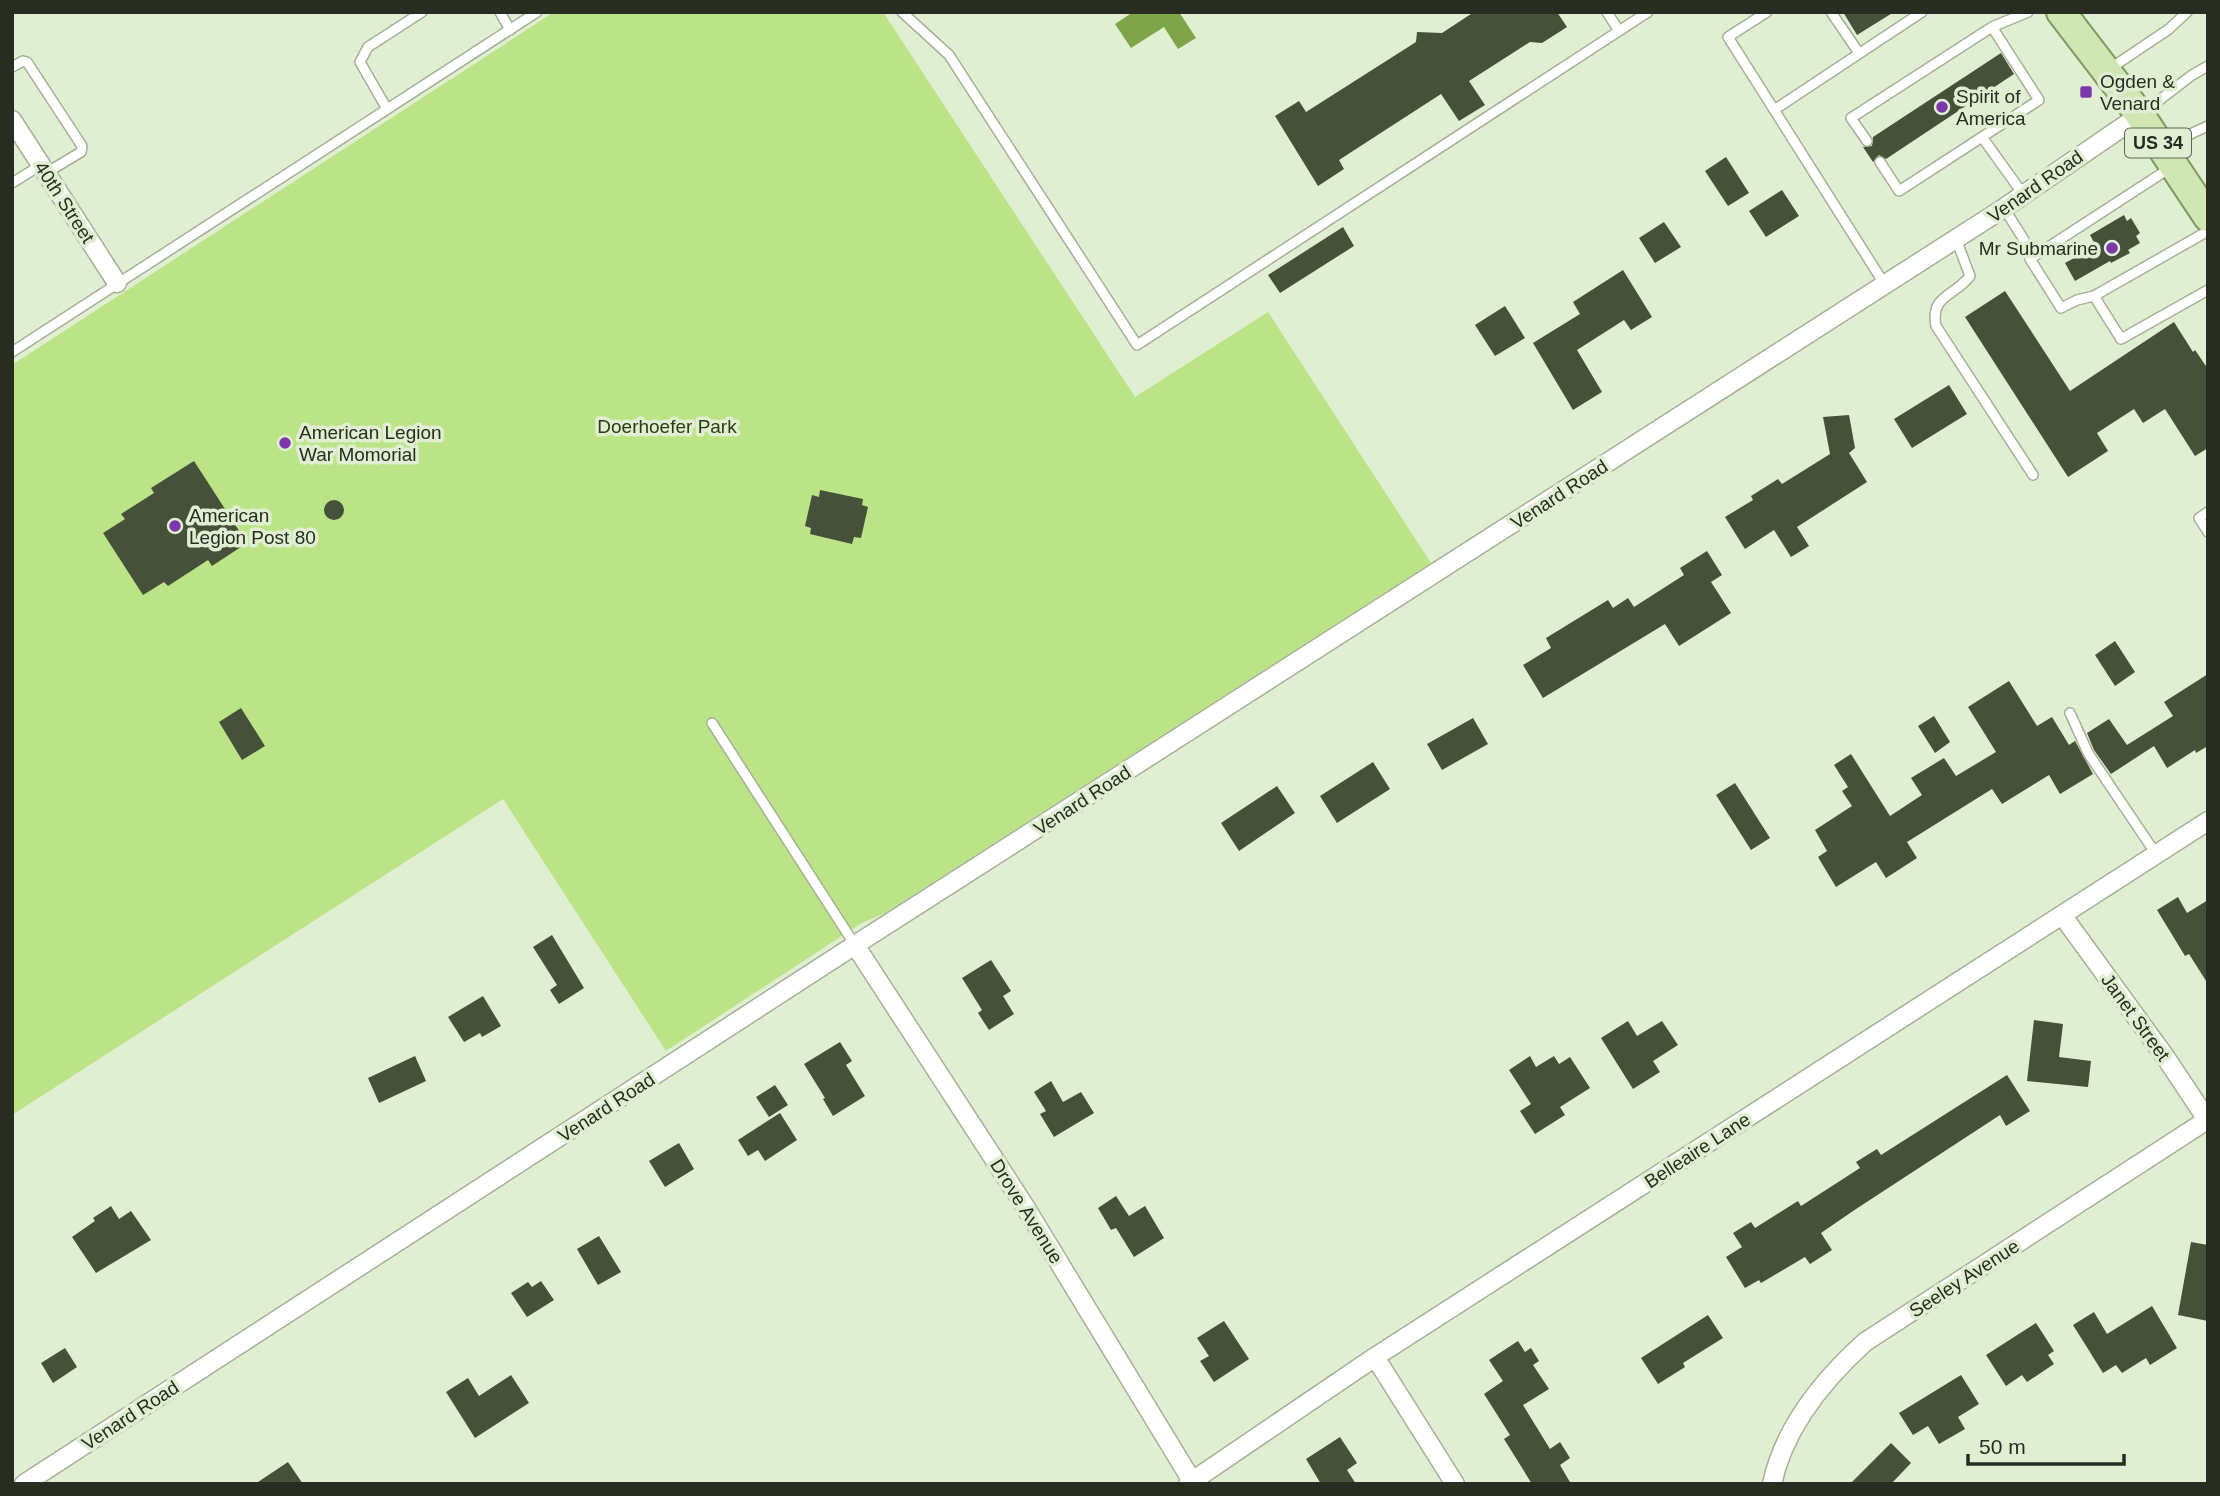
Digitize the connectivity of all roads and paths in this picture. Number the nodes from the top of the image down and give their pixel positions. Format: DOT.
graph roads {
  1 [pos="422,12"];
  2 [pos="500,12"];
  3 [pos="537,12"];
  4 [pos="902,12"];
  5 [pos="1607,12"];
  6 [pos="1648,12"];
  7 [pos="1767,12"];
  8 [pos="1831,12"];
  9 [pos="1922,12"];
  10 [pos="2028,12"];
  11 [pos="2061,12"];
  12 [pos="2187,12"];
  13 [pos="1992,27"];
  14 [pos="510,30"];
  15 [pos="1619,32"];
  16 [pos="1859,53"];
  17 [pos="2208,66"];
  18 [pos="12,67"];
  19 [pos="2107,71"];
  20 [pos="387,109"];
  21 [pos="1774,110"];
  22 [pos="2140,115"];
  23 [pos="12,120"];
  24 [pos="2208,126"];
  25 [pos="1982,137"];
  26 [pos="1867,141"];
  27 [pos="2168,156"];
  28 [pos="1880,163"];
  29 [pos="44,169"];
  30 [pos="12,183"];
  31 [pos="2023,194"];
  32 [pos="2004,208"];
  33 [pos="2208,217"];
  34 [pos="2208,231"];
  35 [pos="1956,239"];
  36 [pos="2034,256"];
  37 [pos="117,283"];
  38 [pos="1885,285"];
  39 [pos="2208,290"];
  40 [pos="2094,296"];
  41 [pos="12,352"];
  42 [pos="2033,475"];
  43 [pos="2208,512"];
  44 [pos="2208,532"];
  45 [pos="2070,713"];
  46 [pos="712,723"];
  47 [pos="2208,821"];
  48 [pos="2156,853"];
  49 [pos="2062,915"];
  50 [pos="855,945"];
  51 [pos="2207,1120"];
  52 [pos="1375,1357"];
  53 [pos="1190,1482"];
  54 [pos="24,1484"];
  55 [pos="1455,1484"];
  56 [pos="1772,1484"];
  1 -- 20 [label="lane"];
  2 -- 14 [label="lane"];
  3 -- 14 [label="lane"];
  4 -- 15 [label="lane"];
  5 -- 15 [label="lane"];
  6 -- 15 [label="lane"];
  7 -- 21 [label="lane"];
  8 -- 16 [label="lane"];
  9 -- 16 [label="lane"];
  10 -- 13 [label="lane"];
  11 -- 19 [label="main road, US 34"];
  12 -- 19 [label="lane"];
  13 -- 25 [label="lane"];
  13 -- 26 [label="lane"];
  14 -- 20 [label="lane"];
  16 -- 21 [label="lane"];
  17 -- 22 [label="lane"];
  18 -- 29 [label="lane"];
  19 -- 22 [label="main road, US 34"];
  20 -- 37 [label="lane"];
  21 -- 38 [label="lane"];
  22 -- 27 [label="main road, US 34"];
  22 -- 31 [label="street, Venard Road"];
  23 -- 29 [label="street, 40th Street"];
  24 -- 27 [label="lane"];
  25 -- 28 [label="lane"];
  25 -- 31 [label="lane"];
  27 -- 33 [label="main road, US 34"];
  27 -- 36 [label="lane"];
  29 -- 30 [label="lane"];
  29 -- 37 [label="street, 40th Street"];
  31 -- 32 [label="street, Venard Road"];
  32 -- 35 [label="street, Venard Road"];
  32 -- 36 [label="lane"];
  34 -- 40 [label="lane"];
  35 -- 38 [label="street, Venard Road"];
  35 -- 42 [label="lane"];
  36 -- 40 [label="lane"];
  37 -- 41 [label="lane"];
  38 -- 50 [label="street, Venard Road"];
  39 -- 40 [label="lane"];
  43 -- 44 [label="lane"];
  45 -- 48 [label="lane"];
  46 -- 50 [label="lane"];
  47 -- 48 [label="street, Belleaire Lane"];
  48 -- 49 [label="street, Belleaire Lane"];
  49 -- 51 [label="street, Janet Street"];
  49 -- 52 [label="street, Belleaire Lane"];
  50 -- 53 [label="street, Drove Avenue"];
  50 -- 54 [label="street, Venard Road"];
  51 -- 56 [label="street, Seeley Avenue"];
  52 -- 53 [label="street, Belleaire Lane"];
  52 -- 55 [label="street"];
}
